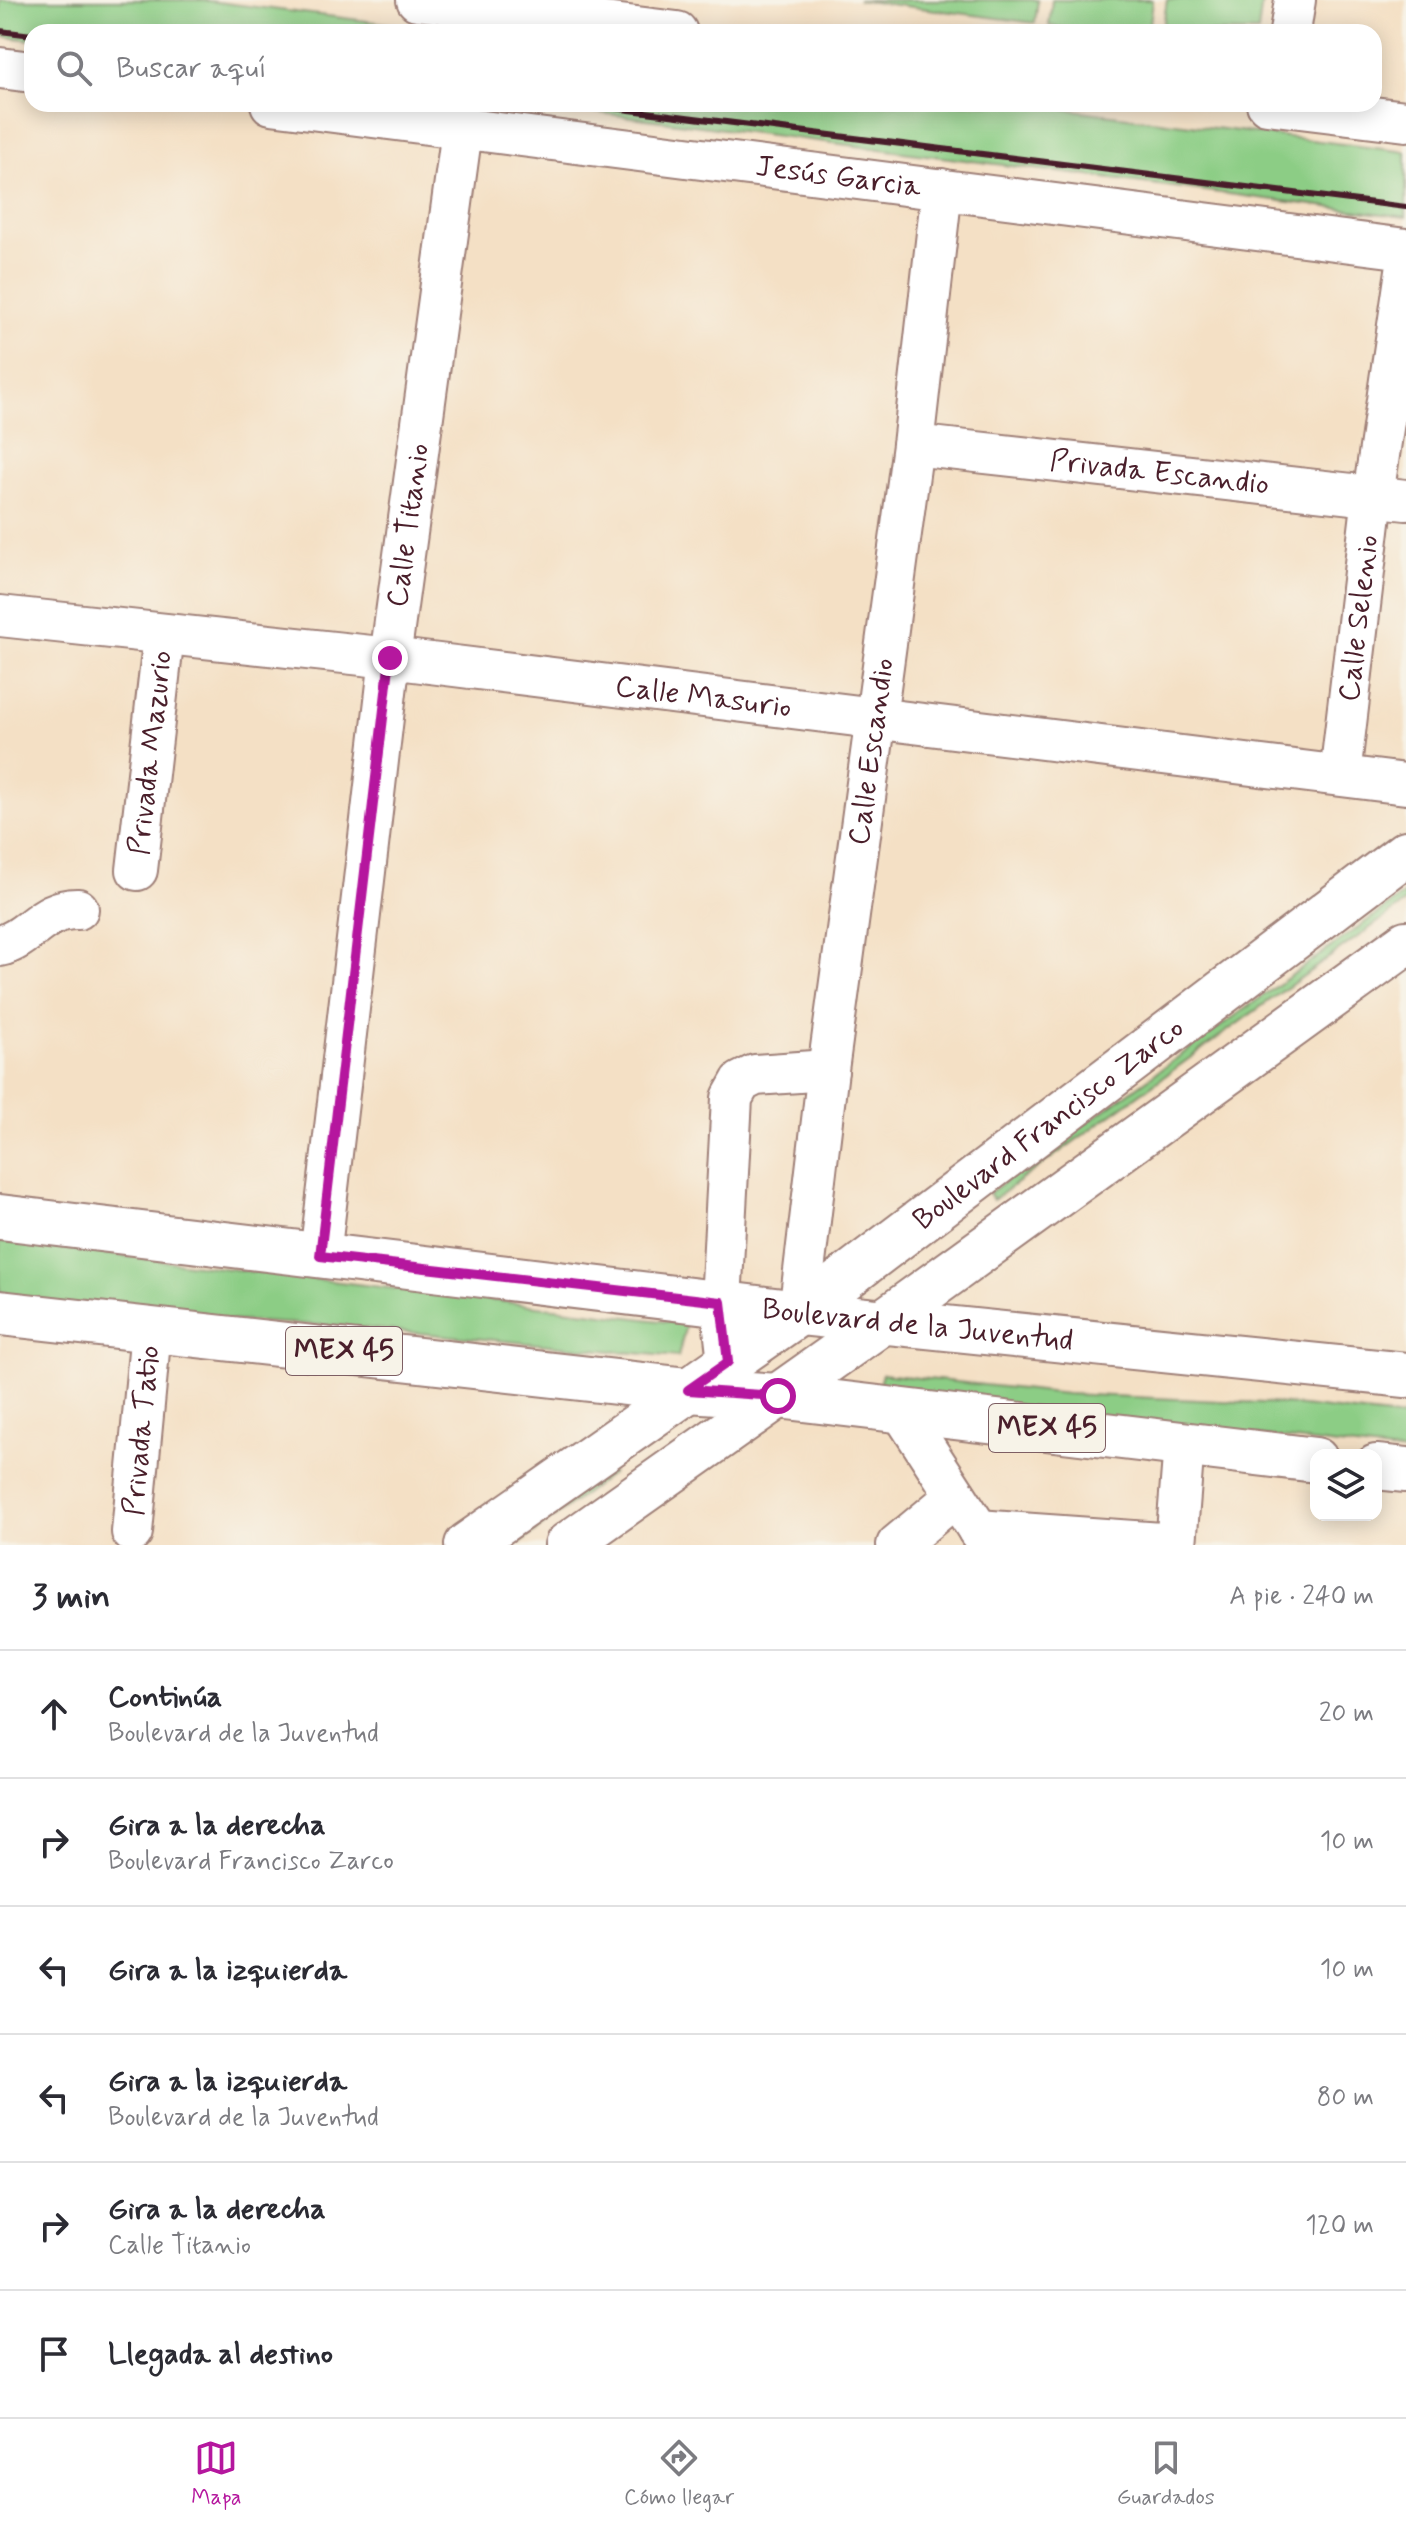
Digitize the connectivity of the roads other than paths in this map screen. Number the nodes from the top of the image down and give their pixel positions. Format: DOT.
graph roads {
  1 [pos="417,0"];
  2 [pos="1295,0"];
  3 [pos="459,3"];
  4 [pos="617,24"];
  5 [pos="1291,24"];
  6 [pos="0,68"];
  7 [pos="24,71"];
  8 [pos="330,112"];
  9 [pos="1337,112"];
  10 [pos="1406,121"];
  11 [pos="462,130"];
  12 [pos="942,189"];
  13 [pos="1406,249"];
  14 [pos="1406,271"];
  15 [pos="913,445"];
  16 [pos="1390,498"];
  17 [pos="0,616"];
  18 [pos="164,634"];
  19 [pos="390,658"];
  20 [pos="878,718"];
  21 [pos="1340,775"];
  22 [pos="1406,784"];
  23 [pos="1406,853"];
  24 [pos="137,870"];
  25 [pos="78,909"];
  26 [pos="1406,943"];
  27 [pos="0,946"];
  28 [pos="828,1070"];
  29 [pos="0,1217"];
  30 [pos="320,1256"];
  31 [pos="721,1302"];
  32 [pos="0,1313"];
  33 [pos="799,1313"];
  34 [pos="884,1321"];
  35 [pos="151,1330"];
  36 [pos="728,1362"];
  37 [pos="1406,1375"];
  38 [pos="688,1390"];
  39 [pos="778,1396"];
  40 [pos="902,1412"];
  41 [pos="1184,1444"];
  42 [pos="1310,1459"];
  43 [pos="1382,1468"];
  44 [pos="1406,1470"];
  45 [pos="956,1496"];
  46 [pos="132,1532"];
  47 [pos="983,1537"];
  48 [pos="490,1538"];
  49 [pos="1176,1544"];
  50 [pos="567,1545"];
  51 [pos="897,1545"];
  1 -- 3 [label="street"];
  2 -- 5 [label="street"];
  3 -- 4 [label="street"];
  6 -- 7 [label="street"];
  8 -- 11 [label="street, Jesús Garcia"];
  9 -- 10 [label="street"];
  11 -- 12 [label="street, Jesús Garcia"];
  11 -- 19 [label="street, Calle Titanio"];
  12 -- 13 [label="street, Jesús Garcia"];
  12 -- 15 [label="street, Calle Escandio"];
  14 -- 16 [label="street, Calle Selenio"];
  15 -- 16 [label="street, Privada Escandio"];
  15 -- 20 [label="street, Calle Escandio"];
  16 -- 21 [label="street, Calle Selenio"];
  17 -- 18 [label="street, Calle Masurio"];
  18 -- 19 [label="street, Calle Masurio"];
  18 -- 24 [label="street, Privada Mazurio"];
  19 -- 20 [label="street, Calle Masurio"];
  19 -- 30 [label="street, Calle Titanio"];
  20 -- 21 [label="street, Calle Masurio"];
  20 -- 28 [label="street, Calle Escandio"];
  21 -- 22 [label="street, Calle Masurio"];
  23 -- 33 [label="main road, Boulevard Francisco Zarco"];
  25 -- 27 [label="street"];
  26 -- 34 [label="main road, Boulevard Francisco Zarco"];
  28 -- 31 [label="street"];
  28 -- 33 [label="street, Calle Escandio"];
  29 -- 30 [label="main road, Boulevard de la Juventud"];
  30 -- 31 [label="main road, Boulevard de la Juventud"];
  31 -- 33 [label="main road, Boulevard de la Juventud"];
  31 -- 36 [label="street"];
  32 -- 35 [label="main road, MEX 45"];
  33 -- 34 [label="main road, Boulevard de la Juventud"];
  33 -- 36 [label="main road, Boulevard Francisco Zarco"];
  34 -- 37 [label="main road, Boulevard de la Juventud"];
  34 -- 39 [label="main road, Boulevard Francisco Zarco"];
  35 -- 38 [label="main road, MEX 45"];
  35 -- 46 [label="street, Privada Tatio"];
  36 -- 38 [label="main road, Boulevard Francisco Zarco"];
  38 -- 39 [label="main road, MEX 45"];
  38 -- 48 [label="main road, Boulevard Francisco Zarco"];
  39 -- 40 [label="main road, MEX 45"];
  39 -- 50 [label="main road, Boulevard Francisco Zarco"];
  40 -- 41 [label="main road, MEX 45"];
  40 -- 45 [label="street"];
  41 -- 42 [label="main road, MEX 45"];
  41 -- 49 [label="street"];
  43 -- 44 [label="main road"];
  45 -- 47 [label="street"];
  45 -- 51 [label="street"];
  47 -- 49 [label="street"];
}
